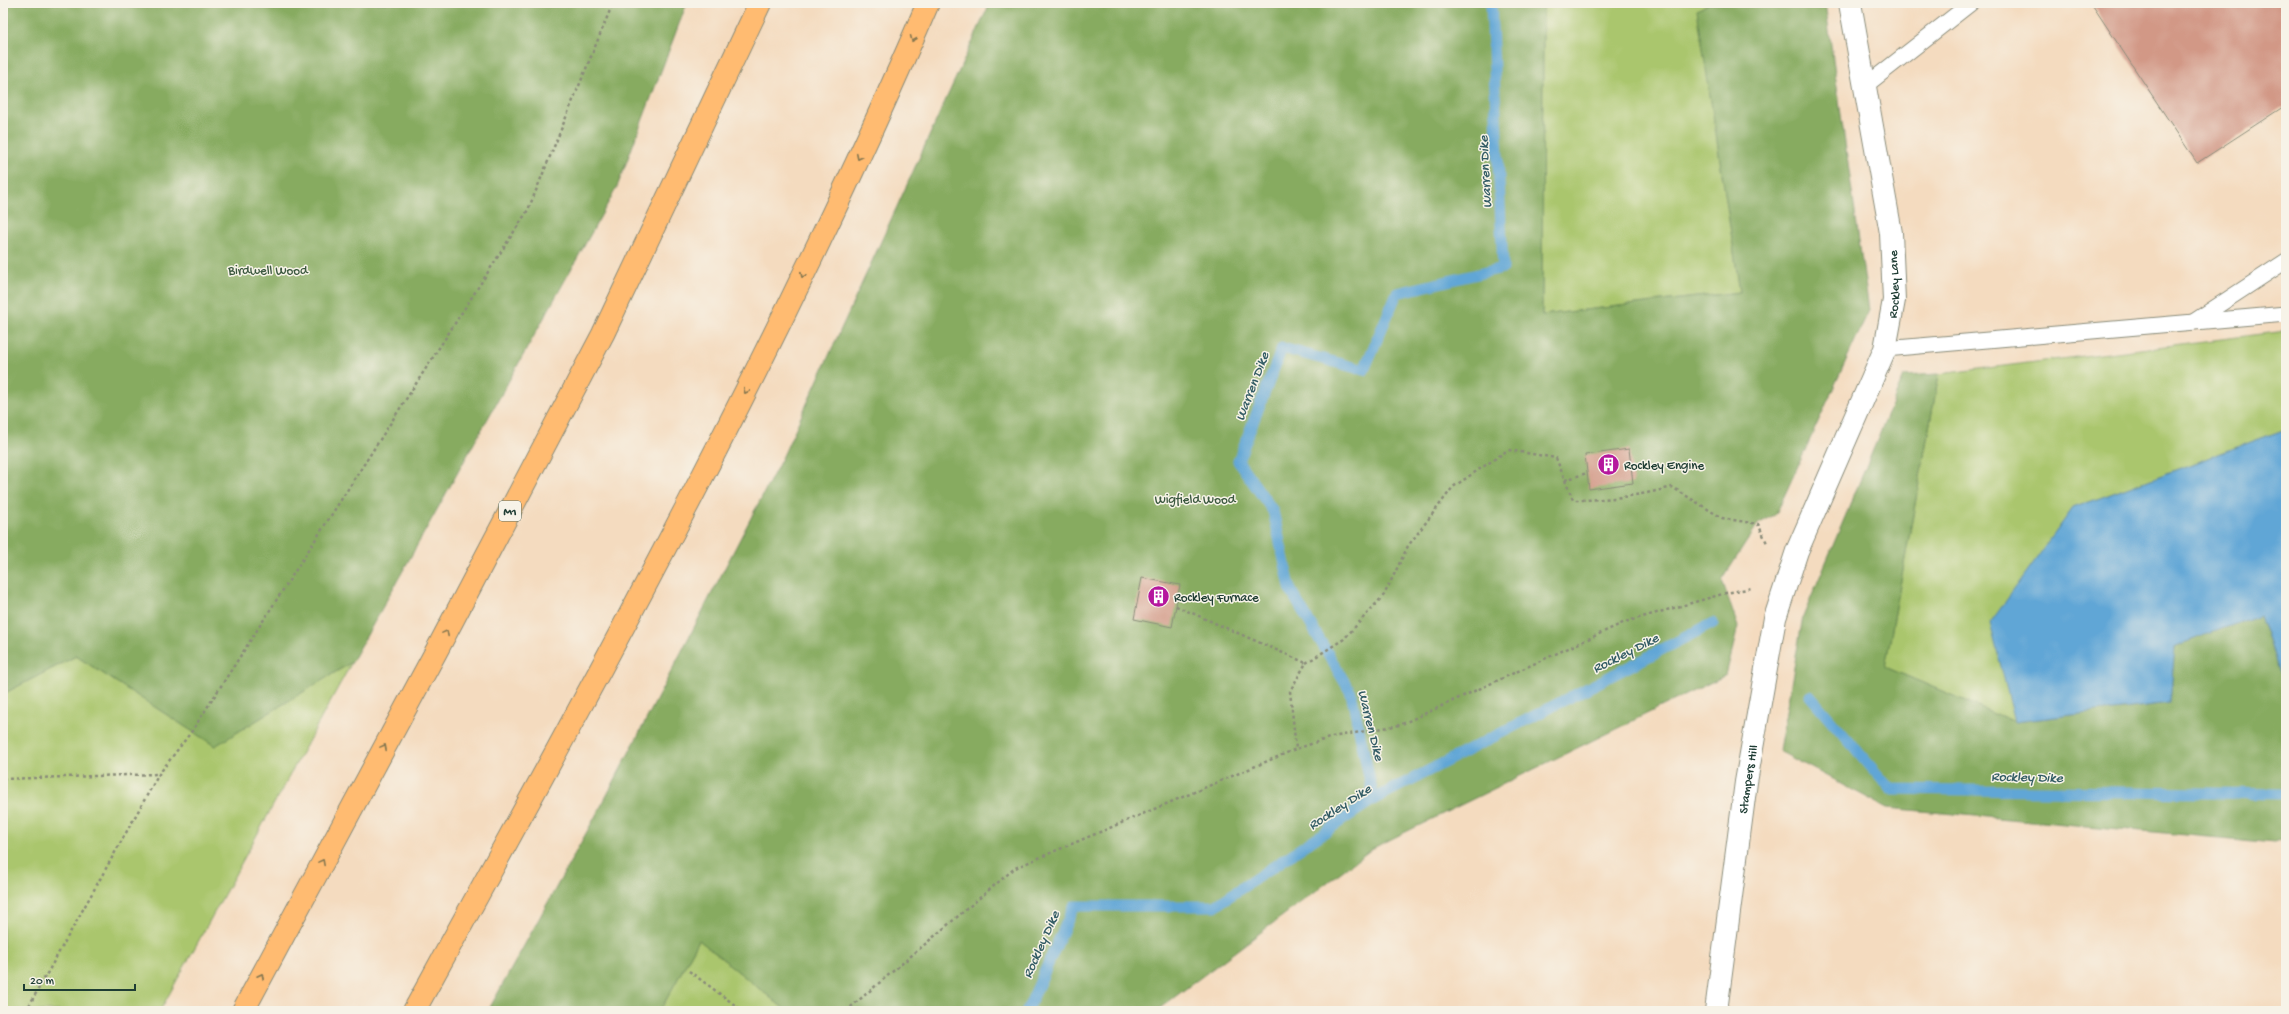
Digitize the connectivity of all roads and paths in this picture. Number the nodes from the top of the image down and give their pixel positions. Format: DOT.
graph roads {
  1 [pos="613,3"];
  2 [pos="760,3"];
  3 [pos="928,3"];
  4 [pos="1850,3"];
  5 [pos="1971,3"];
  6 [pos="1865,86"];
  7 [pos="2286,261"];
  8 [pos="2286,314"];
  9 [pos="2191,323"];
  10 [pos="1885,350"];
  11 [pos="1587,473"];
  12 [pos="1565,480"];
  13 [pos="1797,550"];
  14 [pos="1787,581"];
  15 [pos="1176,606"];
  16 [pos="1306,663"];
  17 [pos="1296,749"];
  18 [pos="159,774"];
  19 [pos="3,779"];
  20 [pos="689,971"];
  21 [pos="26,1011"];
  22 [pos="243,1011"];
  23 [pos="414,1011"];
  24 [pos="743,1011"];
  25 [pos="846,1011"];
  26 [pos="1716,1011"];
  1 -- 18 [label="path"];
  22 -- 2 [label="highway, M1, one-way"];
  3 -- 23 [label="highway, one-way"];
  4 -- 6 [label="street, Rockley Lane"];
  5 -- 6 [label="lane"];
  6 -- 10 [label="street, Rockley Lane"];
  7 -- 9 [label="lane"];
  8 -- 9 [label="lane"];
  9 -- 10 [label="lane"];
  10 -- 13 [label="street, Rockley Lane"];
  11 -- 12 [label="path"];
  12 -- 14 [label="path"];
  12 -- 16 [label="path"];
  13 -- 14 [label="street, Stampers Hill"];
  14 -- 17 [label="path"];
  14 -- 26 [label="street, Stampers Hill"];
  15 -- 16 [label="path"];
  16 -- 17 [label="path"];
  17 -- 25 [label="path"];
  18 -- 19 [label="path"];
  18 -- 21 [label="path"];
  20 -- 24 [label="path"];
}
